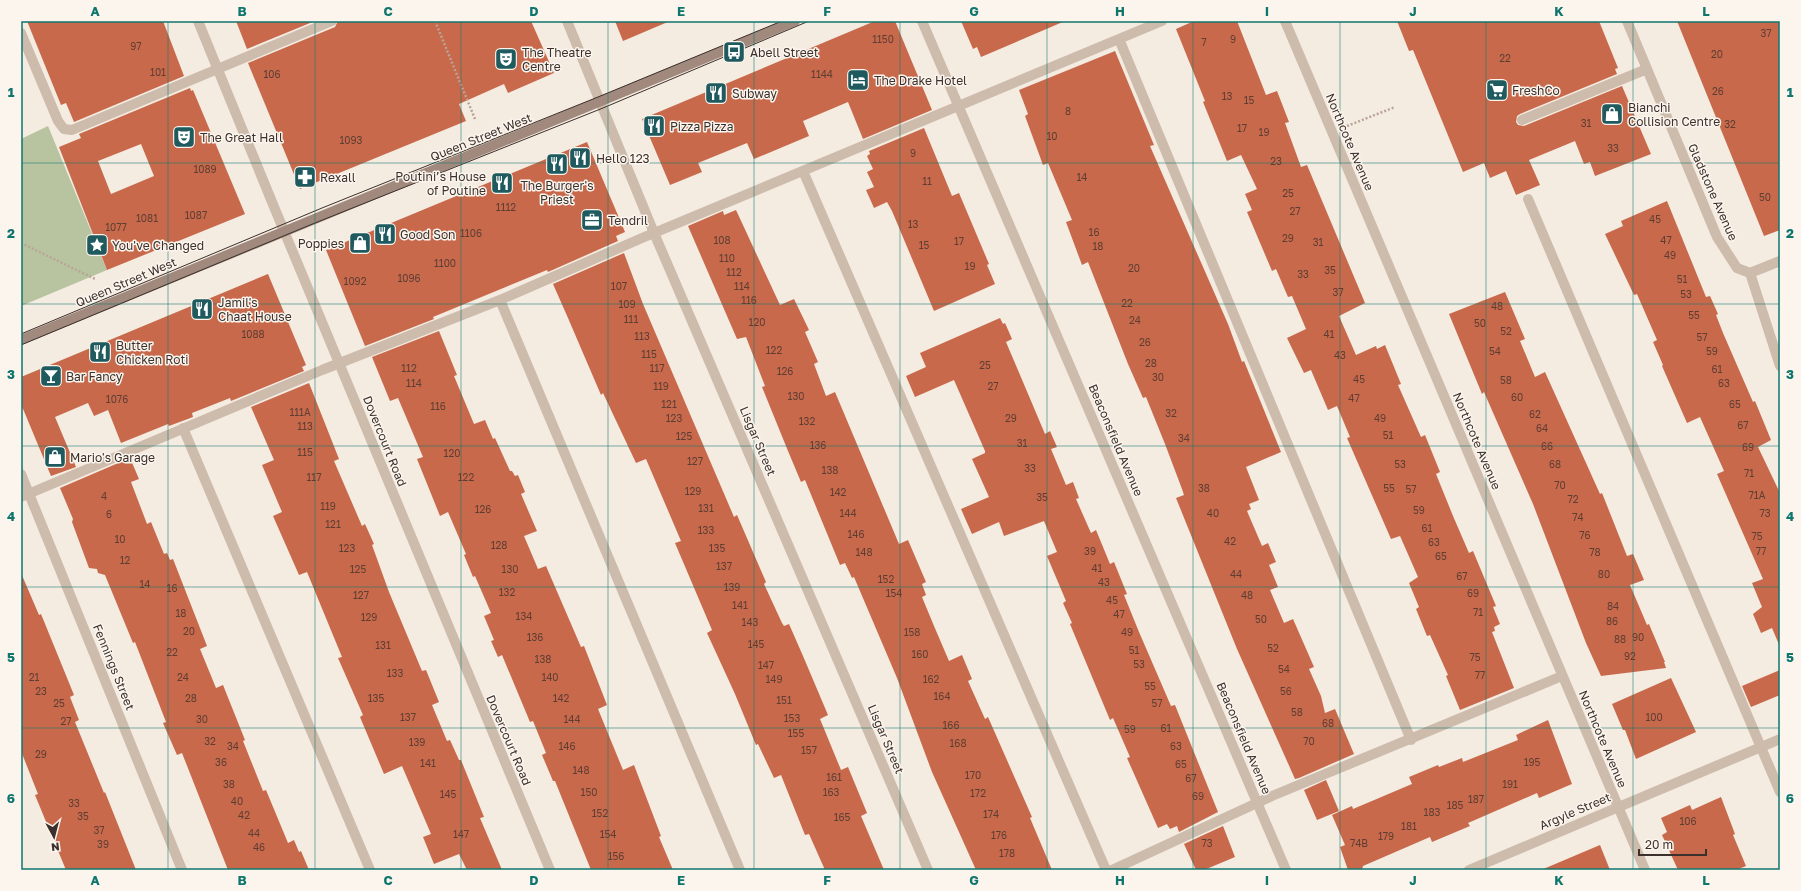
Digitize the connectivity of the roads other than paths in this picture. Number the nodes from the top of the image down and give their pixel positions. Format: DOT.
graph roads {
  1 [pos="198,21"];
  2 [pos="332,21"];
  3 [pos="567,21"];
  4 [pos="795,21"];
  5 [pos="922,21"];
  6 [pos="1162,21"];
  7 [pos="1285,21"];
  8 [pos="1627,21"];
  9 [pos="21,33"];
  10 [pos="1119,39"];
  11 [pos="218,69"];
  12 [pos="1647,69"];
  13 [pos="600,102"];
  14 [pos="958,106"];
  15 [pos="1522,120"];
  16 [pos="803,171"];
  17 [pos="1528,199"];
  18 [pos="284,230"];
  19 [pos="654,234"];
  20 [pos="1780,261"];
  21 [pos="1750,273"];
  22 [pos="500,300"];
  23 [pos="21,340"];
  24 [pos="339,365"];
  25 [pos="1780,366"];
  26 [pos="183,428"];
  27 [pos="21,474"];
  28 [pos="25,495"];
  29 [pos="1562,676"];
  30 [pos="1780,739"];
  31 [pos="1411,740"];
  32 [pos="1762,747"];
  33 [pos="1780,792"];
  34 [pos="1258,802"];
  35 [pos="1618,807"];
  36 [pos="182,870"];
  37 [pos="370,870"];
  38 [pos="550,870"];
  39 [pos="740,870"];
  40 [pos="928,870"];
  41 [pos="1106,870"];
  42 [pos="1112,870"];
  43 [pos="1286,870"];
  44 [pos="1469,870"];
  45 [pos="1645,870"];
  1 -- 11 [label="street, Dovercourt Road"];
  2 -- 11 [label="street"];
  3 -- 13 [label="street, Lisgar Street"];
  4 -- 13 [label="main road, Queen Street West"];
  5 -- 14 [label="street, Beaconsfield Avenue"];
  6 -- 10 [label="street"];
  7 -- 29 [label="street, Northcote Avenue"];
  8 -- 12 [label="street, Gladstone Avenue"];
  9 -- 11 [label="street"];
  10 -- 14 [label="street"];
  10 -- 31 [label="street"];
  11 -- 18 [label="street, Dovercourt Road"];
  12 -- 15 [label="street"];
  12 -- 21 [label="street, Gladstone Avenue"];
  13 -- 18 [label="main road, Queen Street West"];
  13 -- 19 [label="street, Lisgar Street"];
  14 -- 16 [label="street"];
  14 -- 34 [label="street, Beaconsfield Avenue"];
  16 -- 19 [label="street"];
  16 -- 41 [label="street"];
  17 -- 32 [label="street"];
  18 -- 23 [label="main road, Queen Street West"];
  18 -- 24 [label="street, Dovercourt Road"];
  19 -- 22 [label="street"];
  19 -- 40 [label="street, Lisgar Street"];
  20 -- 21 [label="street"];
  21 -- 25 [label="street"];
  22 -- 24 [label="street"];
  22 -- 39 [label="street"];
  24 -- 26 [label="street"];
  24 -- 38 [label="street, Dovercourt Road"];
  26 -- 28 [label="street"];
  26 -- 37 [label="street"];
  27 -- 28 [label="street, Fennings Street"];
  28 -- 36 [label="street, Fennings Street"];
  29 -- 31 [label="street"];
  29 -- 35 [label="street, Northcote Avenue"];
  30 -- 32 [label="street, Argyle Street"];
  31 -- 34 [label="street"];
  32 -- 33 [label="street"];
  32 -- 35 [label="street, Argyle Street"];
  34 -- 42 [label="street"];
  34 -- 43 [label="street, Beaconsfield Avenue"];
  35 -- 44 [label="street, Argyle Street"];
  35 -- 45 [label="street, Northcote Avenue"];
}
